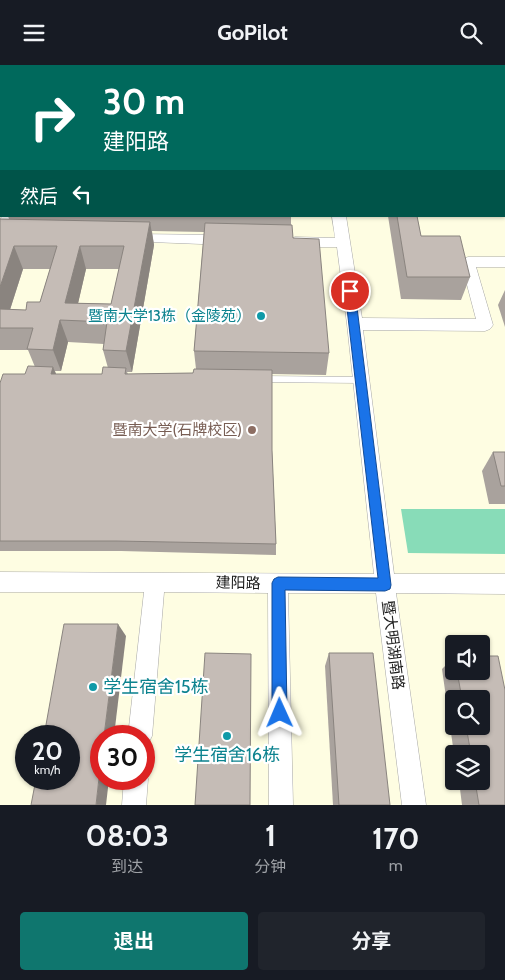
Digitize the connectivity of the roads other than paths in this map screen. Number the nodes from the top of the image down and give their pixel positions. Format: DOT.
graph roads {
  1 [pos="9,217"];
  2 [pos="339,217"];
  3 [pos="3,236"];
  4 [pos="118,237"];
  5 [pos="245,241"];
  6 [pos="284,241"];
  7 [pos="342,243"];
  8 [pos="505,262"];
  9 [pos="355,324"];
  10 [pos="253,379"];
  11 [pos="360,380"];
  12 [pos="156,582"];
  13 [pos="0,583"];
  14 [pos="278,583"];
  15 [pos="385,585"];
  16 [pos="504,587"];
  17 [pos="141,725"];
  18 [pos="135,790"];
  19 [pos="134,805"];
  20 [pos="281,805"];
  21 [pos="414,805"];
  1 -- 3 [label="street"];
  2 -- 7 [label="street, 暨大明湖南路"];
  4 -- 5 [label="street"];
  6 -- 7 [label="street"];
  7 -- 9 [label="street, 暨大明湖南路"];
  8 -- 9 [label="street"];
  9 -- 11 [label="street, 暨大明湖南路"];
  10 -- 11 [label="lane"];
  11 -- 15 [label="street, 暨大明湖南路"];
  12 -- 13 [label="street, 建阳路"];
  12 -- 14 [label="street, 建阳路"];
  12 -- 17 [label="street"];
  14 -- 15 [label="street, 建阳路"];
  14 -- 20 [label="street"];
  15 -- 16 [label="street, 建阳路"];
  15 -- 21 [label="street, 暨大明湖南路"];
  18 -- 19 [label="street"];
}
